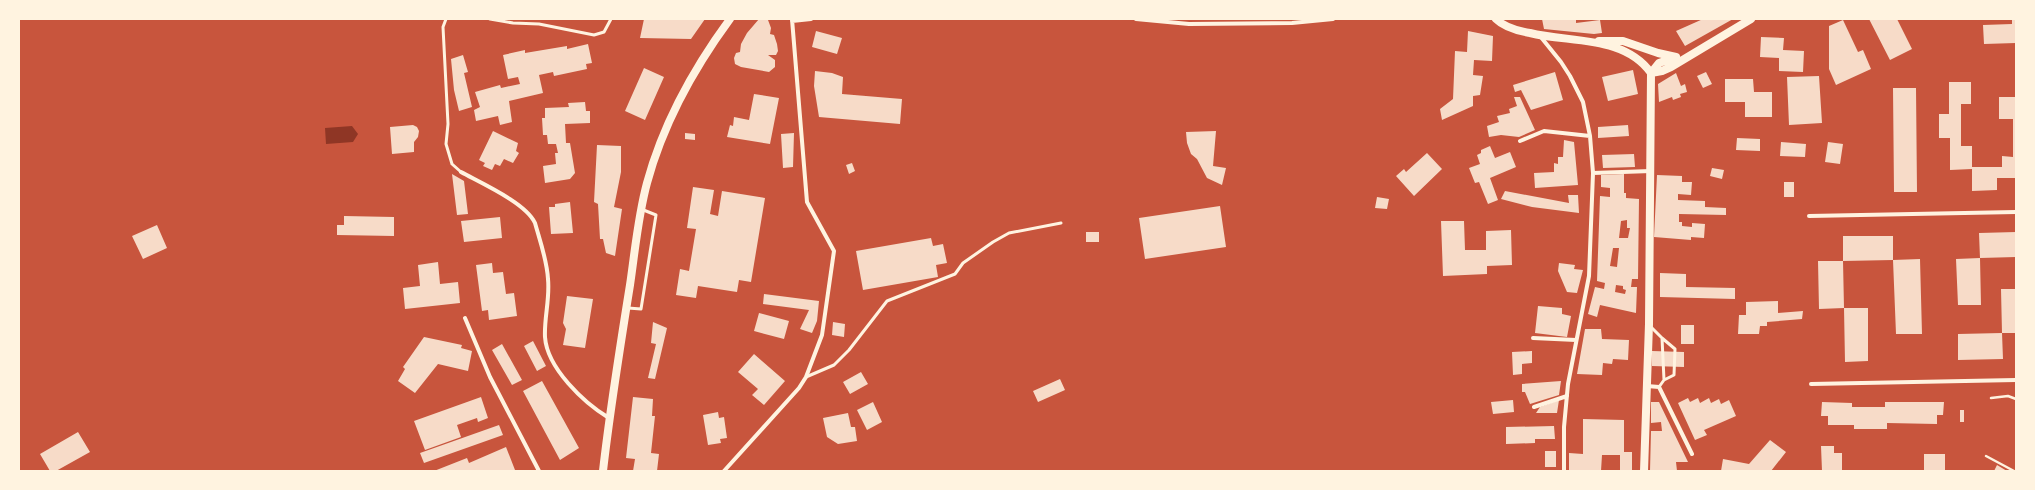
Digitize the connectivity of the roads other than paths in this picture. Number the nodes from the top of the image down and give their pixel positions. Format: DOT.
graph roads {
  1 [pos="446,19"];
  2 [pos="490,19"];
  3 [pos="611,19"];
  4 [pos="730,19"];
  5 [pos="811,19"];
  6 [pos="1136,19"];
  7 [pos="1334,19"];
  8 [pos="1496,19"];
  9 [pos="1751,19"];
  10 [pos="792,20"];
  11 [pos="1540,36"];
  12 [pos="1588,41"];
  13 [pos="1691,54"];
  14 [pos="1676,57"];
  15 [pos="1651,73"];
  16 [pos="1590,136"];
  17 [pos="1520,141"];
  18 [pos="1651,171"];
  19 [pos="461,172"];
  20 [pos="1593,173"];
  21 [pos="641,209"];
  22 [pos="2016,212"];
  23 [pos="1809,216"];
  24 [pos="1061,223"];
  25 [pos="626,308"];
  26 [pos="465,318"];
  27 [pos="1649,324"];
  28 [pos="1533,338"];
  29 [pos="1662,338"];
  30 [pos="1576,340"];
  31 [pos="806,377"];
  32 [pos="1664,380"];
  33 [pos="2016,380"];
  34 [pos="1812,384"];
  35 [pos="1647,386"];
  36 [pos="1659,386"];
  37 [pos="1567,396"];
  38 [pos="1534,407"];
  39 [pos="609,418"];
  40 [pos="1692,454"];
  41 [pos="539,471"];
  42 [pos="603,471"];
  43 [pos="724,471"];
  44 [pos="1564,471"];
  45 [pos="1644,471"];
  1 -- 19 [label="lane"];
  2 -- 3 [label="lane"];
  4 -- 21 [label="main road"];
  5 -- 10 [label="street"];
  6 -- 7 [label="street"];
  8 -- 11 [label="main road"];
  9 -- 13 [label="main road"];
  10 -- 31 [label="street"];
  11 -- 12 [label="main road"];
  11 -- 16 [label="street"];
  12 -- 14 [label="main road"];
  12 -- 15 [label="main road"];
  13 -- 14 [label="main road"];
  13 -- 15 [label="main road"];
  14 -- 15 [label="main road"];
  15 -- 18 [label="main road"];
  16 -- 17 [label="street"];
  16 -- 20 [label="street"];
  18 -- 20 [label="street"];
  18 -- 27 [label="main road"];
  19 -- 39 [label="street"];
  20 -- 30 [label="street"];
  21 -- 25 [label="main road"];
  21 -- 25 [label="lane"];
  22 -- 23 [label="street"];
  24 -- 31 [label="lane"];
  25 -- 39 [label="main road"];
  26 -- 41 [label="street"];
  27 -- 29 [label="lane"];
  27 -- 35 [label="main road"];
  28 -- 30 [label="street"];
  29 -- 32 [label="lane"];
  29 -- 32 [label="lane"];
  30 -- 37 [label="street"];
  31 -- 43 [label="street"];
  32 -- 36 [label="lane"];
  33 -- 34 [label="street"];
  35 -- 36 [label="street"];
  35 -- 45 [label="main road"];
  36 -- 40 [label="street"];
  37 -- 38 [label="street"];
  37 -- 44 [label="street"];
  39 -- 42 [label="main road"];
}
